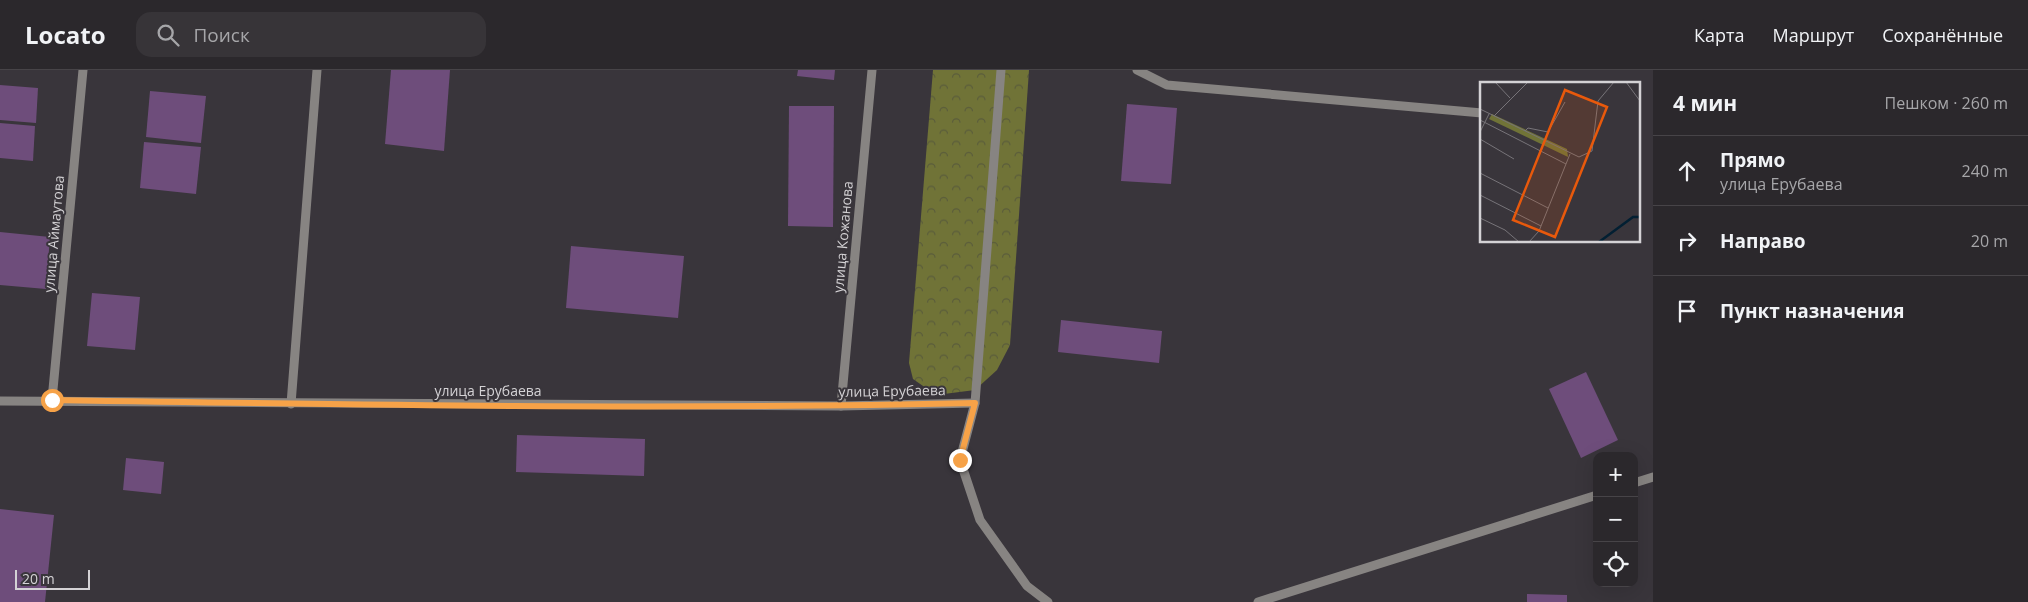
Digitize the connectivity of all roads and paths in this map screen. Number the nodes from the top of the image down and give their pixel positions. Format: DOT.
graph roads {
  1 [pos="83,70"];
  2 [pos="317,70"];
  3 [pos="872,70"];
  4 [pos="1001,70"];
  5 [pos="1136,70"];
  6 [pos="1480,113"];
  7 [pos="52,400"];
  8 [pos="0,401"];
  9 [pos="975,403"];
  10 [pos="291,404"];
  11 [pos="841,406"];
  12 [pos="1653,477"];
  13 [pos="1638,482"];
  14 [pos="1593,496"];
  15 [pos="1048,602"];
  16 [pos="1258,602"];
  1 -- 7 [label="street, улица Аймаутова"];
  2 -- 10 [label="street"];
  3 -- 11 [label="street, улица Кожанова"];
  4 -- 9 [label="street"];
  5 -- 6 [label="street"];
  7 -- 8 [label="street, улица Ерубаева"];
  7 -- 10 [label="street, улица Ерубаева"];
  9 -- 11 [label="street, улица Ерубаева"];
  9 -- 15 [label="street"];
  10 -- 11 [label="street, улица Ерубаева"];
  12 -- 13 [label="street"];
  14 -- 16 [label="street"];
}
